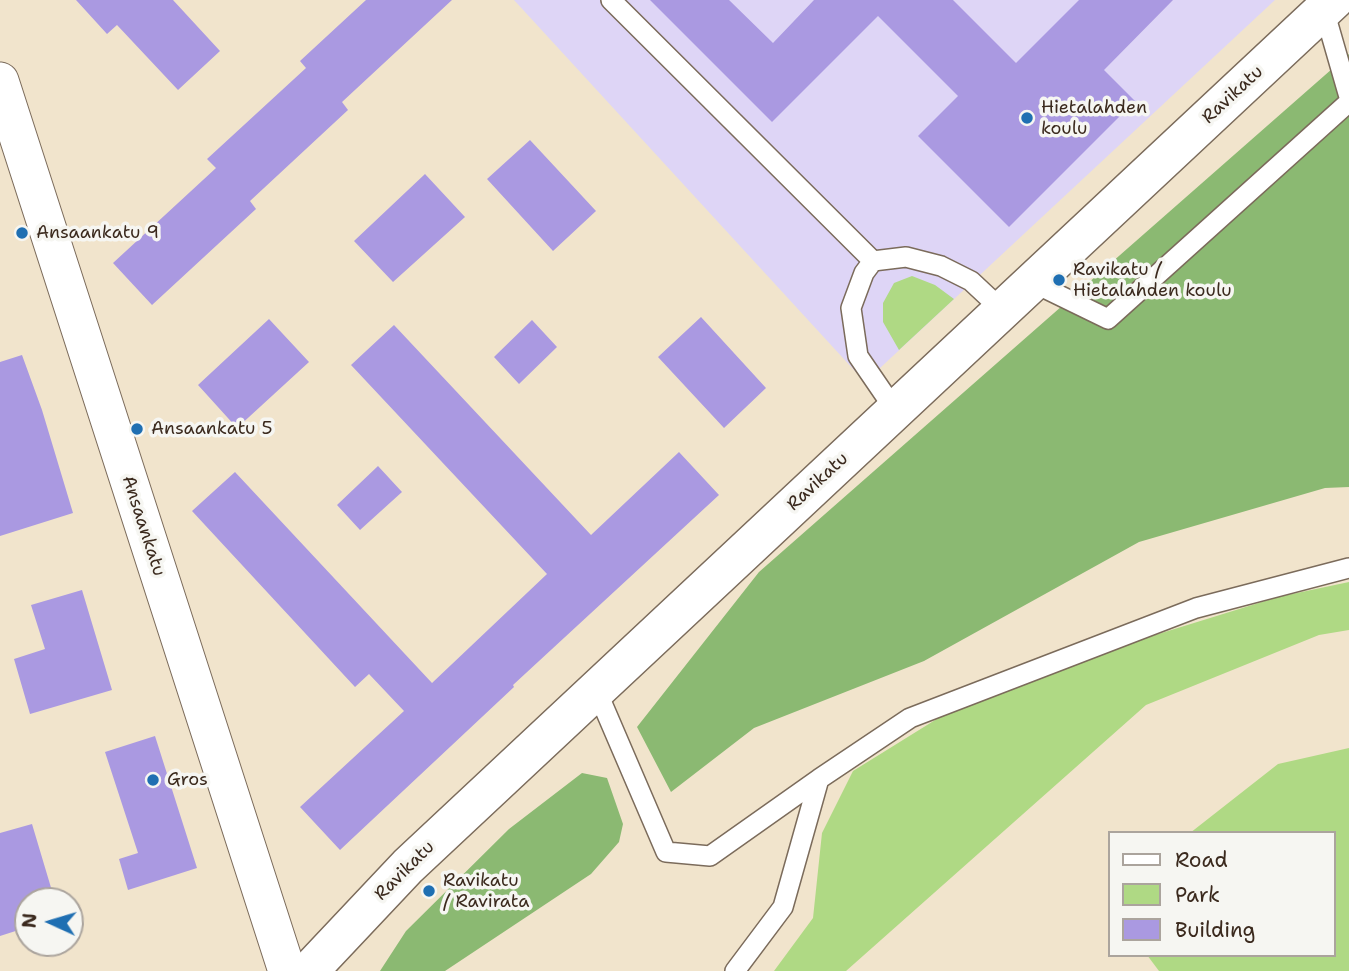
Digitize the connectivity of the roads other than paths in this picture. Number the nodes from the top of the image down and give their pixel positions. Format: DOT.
graph roads {
  1 [pos="611,0"];
  2 [pos="1329,5"];
  3 [pos="0,81"];
  4 [pos="1349,100"];
  5 [pos="873,261"];
  6 [pos="1032,282"];
  7 [pos="1002,310"];
  8 [pos="895,410"];
  9 [pos="1349,568"];
  10 [pos="596,689"];
  11 [pos="818,779"];
  12 [pos="287,971"];
  13 [pos="309,971"];
  14 [pos="735,971"];
  1 -- 5 [label="lane"];
  2 -- 4 [label="lane"];
  2 -- 6 [label="street, Ravikatu"];
  3 -- 12 [label="street, Ansaankatu"];
  4 -- 6 [label="lane"];
  5 -- 7 [label="lane"];
  5 -- 8 [label="lane"];
  6 -- 7 [label="street, Ravikatu"];
  7 -- 8 [label="street, Ravikatu"];
  8 -- 10 [label="street, Ravikatu"];
  9 -- 11 [label="lane"];
  10 -- 11 [label="lane"];
  10 -- 13 [label="street, Ravikatu"];
  11 -- 14 [label="lane"];
}
